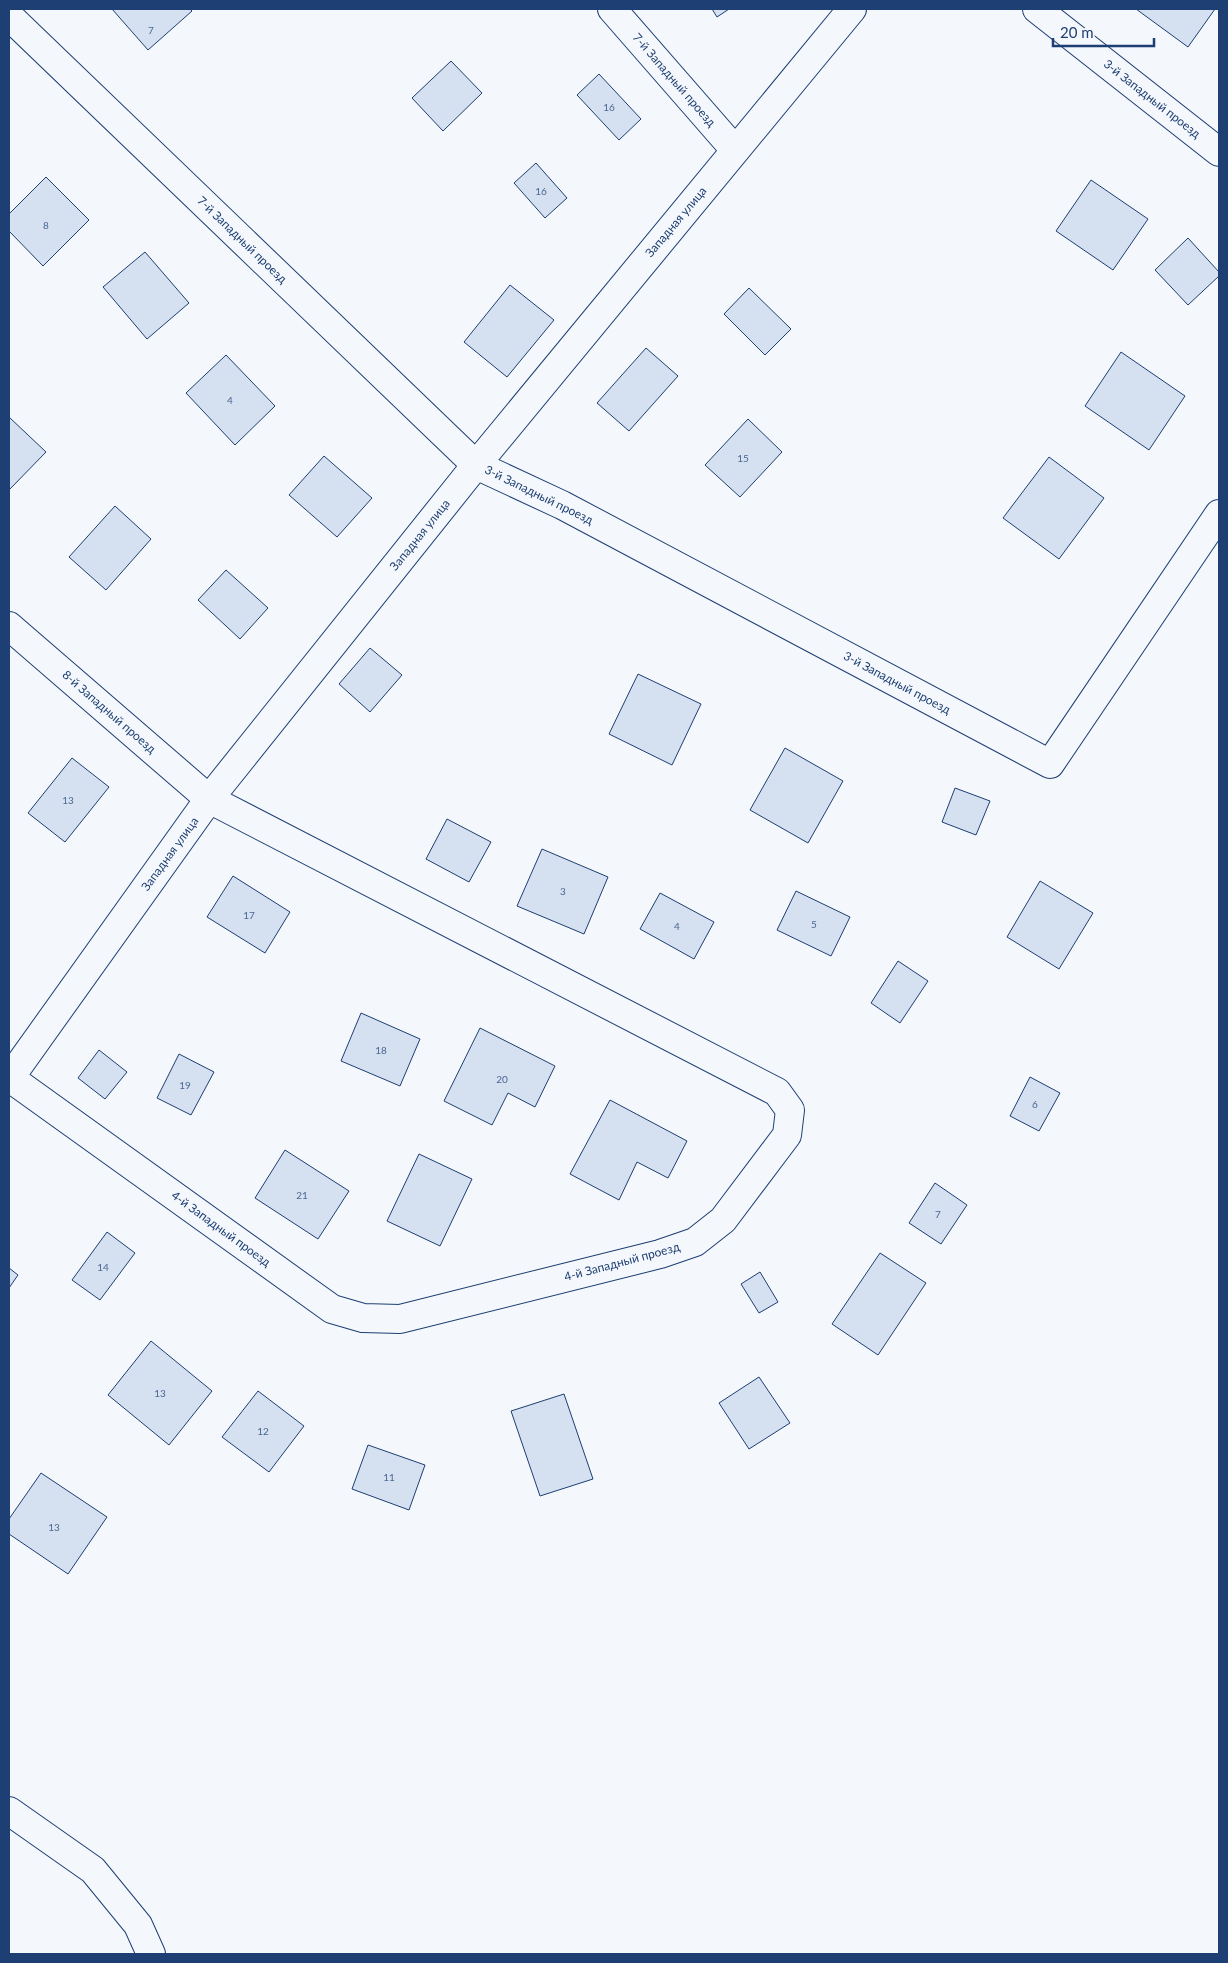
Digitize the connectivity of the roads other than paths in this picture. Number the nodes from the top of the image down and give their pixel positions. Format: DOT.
graph roads {
  1 [pos="612,9"];
  2 [pos="852,9"];
  3 [pos="1037,9"];
  4 [pos="9,16"];
  5 [pos="736,150"];
  6 [pos="1219,152"];
  7 [pos="476,465"];
  8 [pos="1219,514"];
  9 [pos="9,626"];
  10 [pos="209,798"];
  11 [pos="9,1078"];
  12 [pos="9,1810"];
  13 [pos="151,1954"];
  1 -- 5 [label="street, 7-й Западный проезд"];
  2 -- 5 [label="street, Западная улица"];
  3 -- 6 [label="street, 3-й Западный проезд"];
  4 -- 7 [label="street, 7-й Западный проезд"];
  5 -- 7 [label="street, Западная улица"];
  7 -- 8 [label="street, 3-й Западный проезд"];
  7 -- 10 [label="street, Западная улица"];
  9 -- 10 [label="street, 8-й Западный проезд"];
  10 -- 11 [label="street, Западная улица"];
  10 -- 11 [label="street, 4-й Западный проезд"];
  12 -- 13 [label="street"];
}
